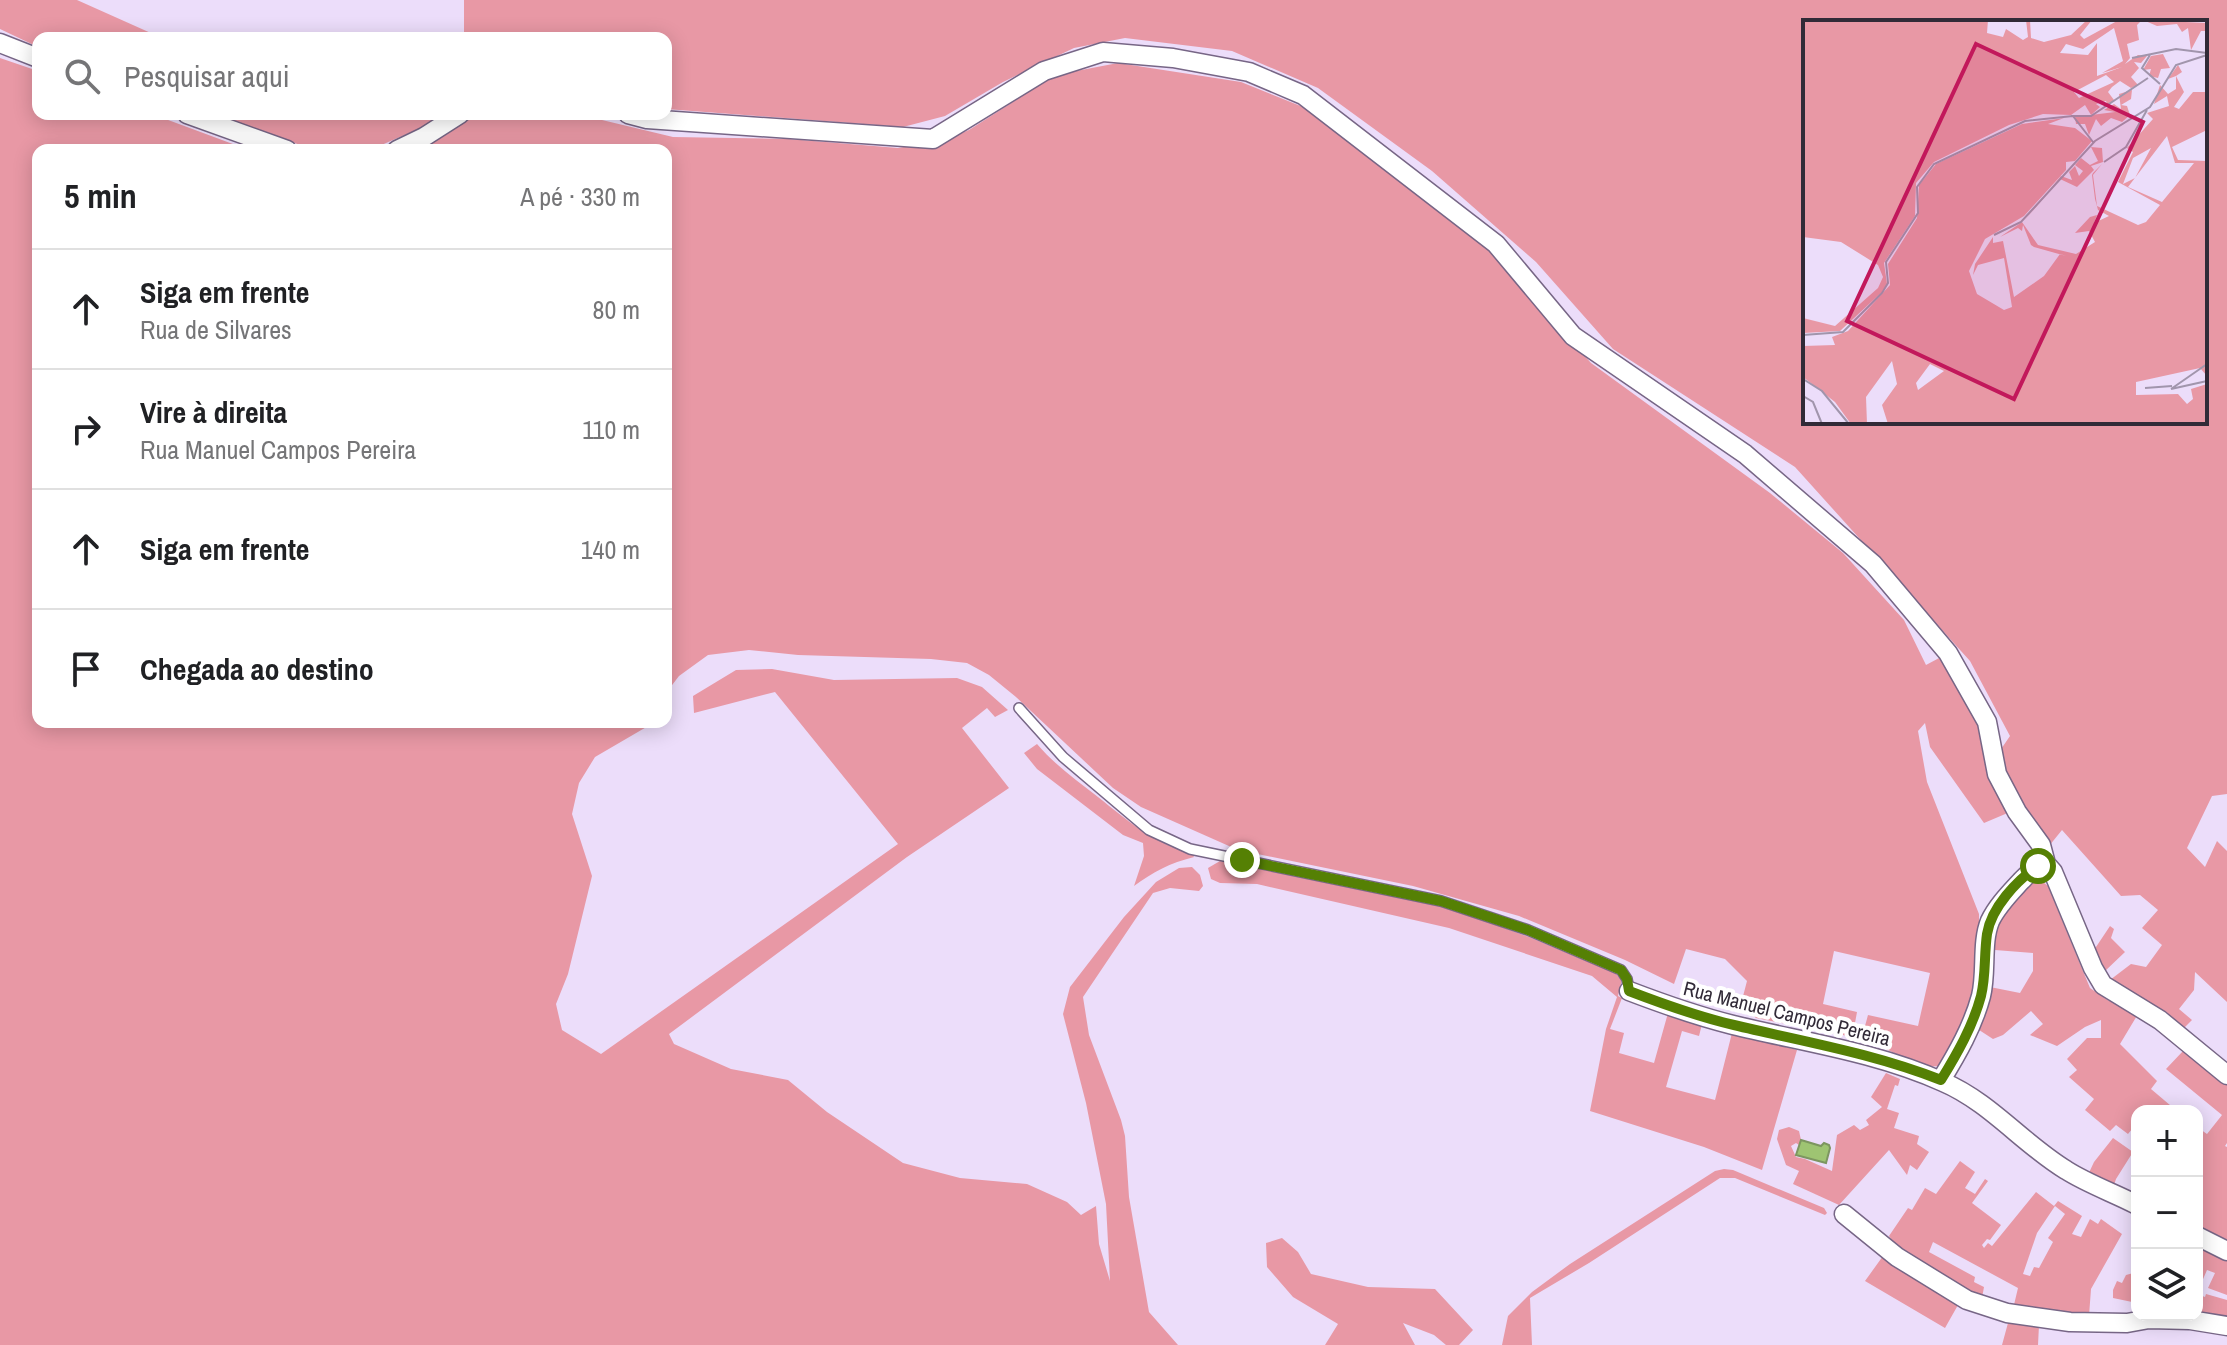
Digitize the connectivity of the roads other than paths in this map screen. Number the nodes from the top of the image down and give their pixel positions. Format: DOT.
graph roads {
  1 [pos="0,43"];
  2 [pos="32,56"];
  3 [pos="204,120"];
  4 [pos="451,120"];
  5 [pos="661,120"];
  6 [pos="270,144"];
  7 [pos="409,144"];
  8 [pos="1019,708"];
  9 [pos="2046,864"];
  10 [pos="1629,991"];
  11 [pos="2227,1075"];
  12 [pos="1941,1080"];
  13 [pos="2131,1202"];
  14 [pos="1844,1214"];
  15 [pos="2203,1239"];
  16 [pos="2227,1251"];
  17 [pos="2227,1326"];
  1 -- 2 [label="street"];
  3 -- 6 [label="street"];
  4 -- 7 [label="street"];
  5 -- 9 [label="street"];
  8 -- 10 [label="lane"];
  9 -- 11 [label="street"];
  9 -- 12 [label="street"];
  10 -- 12 [label="street, Rua Manuel Campos Pereira"];
  12 -- 13 [label="street, Rua Manuel Campos Pereira"];
  14 -- 17 [label="street"];
  15 -- 16 [label="street"];
}
